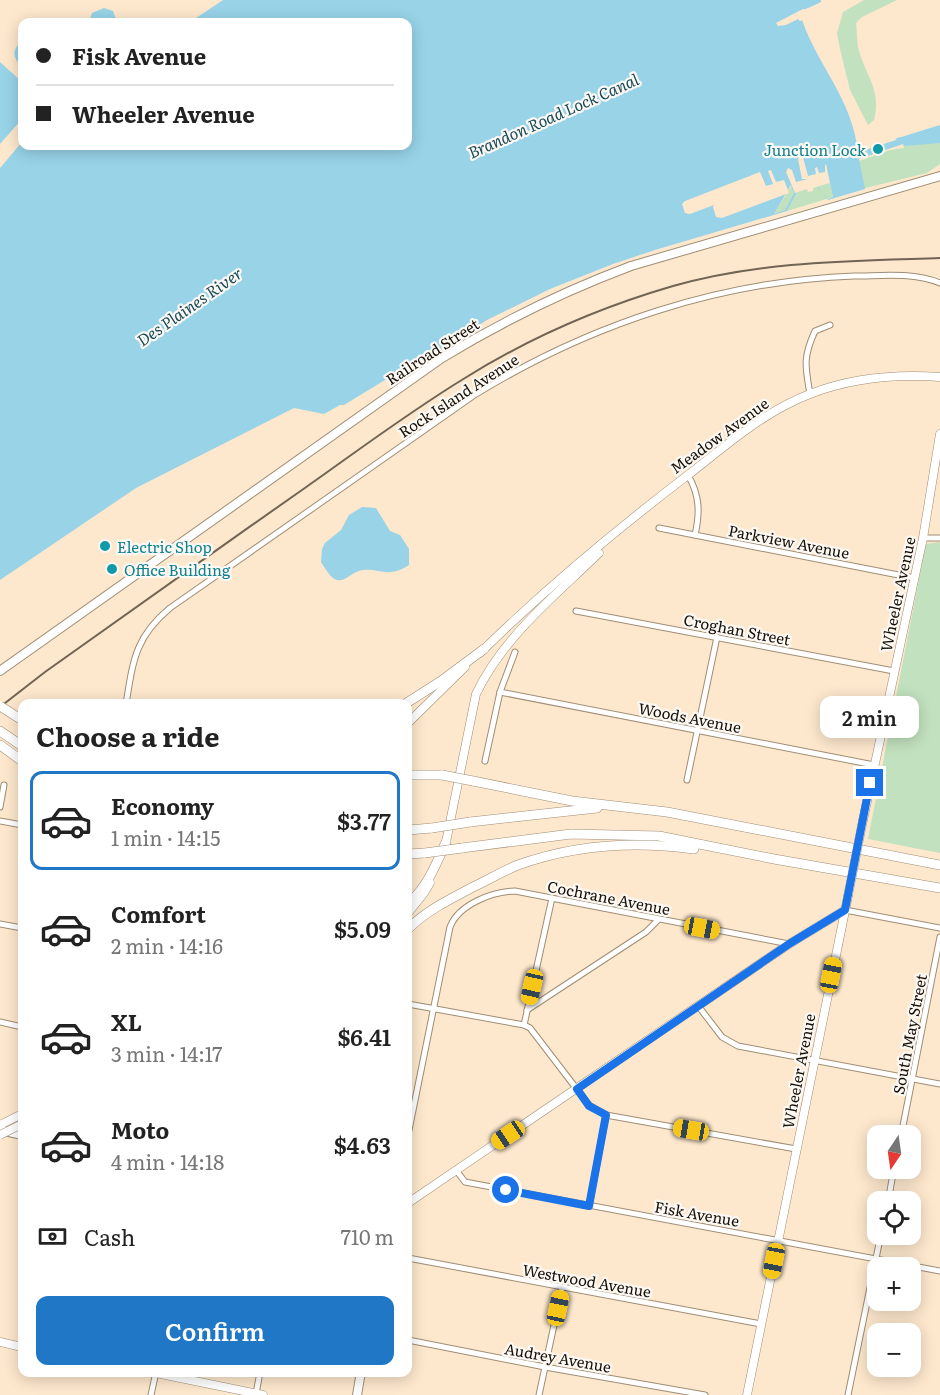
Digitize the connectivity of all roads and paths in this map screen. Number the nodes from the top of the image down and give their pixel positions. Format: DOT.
graph roads {
  1 [pos="940,176"];
  2 [pos="940,283"];
  3 [pos="830,326"];
  4 [pos="940,377"];
  5 [pos="810,394"];
  6 [pos="940,434"];
  7 [pos="687,476"];
  8 [pos="630,521"];
  9 [pos="659,528"];
  10 [pos="695,535"];
  11 [pos="923,537"];
  12 [pos="940,538"];
  13 [pos="914,578"];
  14 [pos="576,611"];
  15 [pos="717,637"];
  16 [pos="484,649"];
  17 [pos="515,652"];
  18 [pos="0,671"];
  19 [pos="894,671"];
  20 [pos="500,692"];
  21 [pos="127,699"];
  22 [pos="412,700"];
  23 [pos="0,706"];
  24 [pos="18,717"];
  25 [pos="412,719"];
  26 [pos="697,731"];
  27 [pos="4,733"];
  28 [pos="18,743"];
  29 [pos="0,745"];
  30 [pos="18,758"];
  31 [pos="485,761"];
  32 [pos="874,765"];
  33 [pos="412,775"];
  34 [pos="687,780"];
  35 [pos="4,785"];
  36 [pos="614,806"];
  37 [pos="0,807"];
  38 [pos="0,820"];
  39 [pos="18,824"];
  40 [pos="412,830"];
  41 [pos="446,842"];
  42 [pos="412,854"];
  43 [pos="774,859"];
  44 [pos="940,865"];
  45 [pos="940,888"];
  46 [pos="552,898"];
  47 [pos="412,900"];
  48 [pos="412,908"];
  49 [pos="845,910"];
  50 [pos="658,920"];
  51 [pos="0,924"];
  52 [pos="412,926"];
  53 [pos="18,927"];
  54 [pos="940,928"];
  55 [pos="940,937"];
  56 [pos="789,944"];
  57 [pos="412,1005"];
  58 [pos="699,1007"];
  59 [pos="433,1009"];
  60 [pos="527,1010"];
  61 [pos="0,1022"];
  62 [pos="524,1025"];
  63 [pos="18,1026"];
  64 [pos="814,1059"];
  65 [pos="913,1078"];
  66 [pos="940,1084"];
  67 [pos="577,1089"];
  68 [pos="412,1115"];
  69 [pos="606,1115"];
  70 [pos="18,1116"];
  71 [pos="0,1125"];
  72 [pos="903,1125"];
  73 [pos="18,1126"];
  74 [pos="0,1130"];
  75 [pos="18,1134"];
  76 [pos="0,1135"];
  77 [pos="796,1149"];
  78 [pos="456,1169"];
  79 [pos="412,1200"];
  80 [pos="589,1206"];
  81 [pos="778,1240"];
  82 [pos="871,1257"];
  83 [pos="412,1259"];
  84 [pos="921,1267"];
  85 [pos="940,1271"];
  86 [pos="562,1288"];
  87 [pos="867,1302"];
  88 [pos="761,1324"];
  89 [pos="412,1341"];
  90 [pos="0,1342"];
  91 [pos="18,1346"];
  92 [pos="545,1367"];
  93 [pos="153,1377"];
  94 [pos="174,1377"];
  95 [pos="260,1377"];
  96 [pos="360,1377"];
  97 [pos="259,1394"];
  98 [pos="151,1395"];
  99 [pos="357,1395"];
  100 [pos="539,1395"];
  101 [pos="705,1395"];
  102 [pos="747,1395"];
  103 [pos="848,1395"];
  1 -- 18 [label="main road, Railroad Street"];
  2 -- 21 [label="street, Rock Island Avenue"];
  3 -- 5 [label="street"];
  4 -- 5 [label="street, Meadow Avenue"];
  5 -- 7 [label="street, Meadow Avenue"];
  6 -- 11 [label="street, Wheeler Avenue"];
  7 -- 8 [label="street, Meadow Avenue"];
  7 -- 10 [label="street"];
  8 -- 16 [label="street"];
  8 -- 41 [label="street"];
  9 -- 10 [label="street, Parkview Avenue"];
  10 -- 13 [label="street, Parkview Avenue"];
  11 -- 12 [label="street"];
  11 -- 13 [label="street, Wheeler Avenue"];
  13 -- 19 [label="street, Wheeler Avenue"];
  14 -- 15 [label="street, Croghan Street"];
  15 -- 19 [label="street, Croghan Street"];
  15 -- 26 [label="street"];
  16 -- 22 [label="highway"];
  16 -- 25 [label="street"];
  17 -- 20 [label="street"];
  19 -- 32 [label="street, Wheeler Avenue"];
  20 -- 26 [label="street, Woods Avenue"];
  20 -- 31 [label="street"];
  23 -- 24 [label="highway, bridge"];
  26 -- 32 [label="street, Woods Avenue"];
  26 -- 34 [label="street"];
  27 -- 28 [label="highway"];
  29 -- 30 [label="highway"];
  32 -- 49 [label="street, Wheeler Avenue, bridge"];
  33 -- 36 [label="highway, bridge"];
  35 -- 37 [label="street"];
  36 -- 40 [label="highway, bridge"];
  36 -- 44 [label="highway"];
  38 -- 39 [label="street"];
  41 -- 47 [label="highway"];
  41 -- 48 [label="street"];
  42 -- 43 [label="highway, bridge"];
  43 -- 45 [label="highway"];
  43 -- 52 [label="highway"];
  46 -- 50 [label="street, Cochrane Avenue"];
  46 -- 59 [label="street, Cochrane Avenue"];
  46 -- 60 [label="street"];
  49 -- 54 [label="street"];
  49 -- 56 [label="street"];
  49 -- 64 [label="street, Wheeler Avenue"];
  50 -- 56 [label="street, Cochrane Avenue"];
  50 -- 60 [label="street"];
  51 -- 53 [label="street"];
  55 -- 65 [label="street, South May Street"];
  56 -- 58 [label="street"];
  57 -- 59 [label="street"];
  58 -- 64 [label="street"];
  58 -- 67 [label="street"];
  59 -- 62 [label="street"];
  59 -- 68 [label="street"];
  60 -- 62 [label="street"];
  61 -- 63 [label="street"];
  62 -- 67 [label="street"];
  64 -- 65 [label="street"];
  64 -- 77 [label="street, Wheeler Avenue"];
  65 -- 66 [label="street"];
  65 -- 72 [label="street, South May Street"];
  67 -- 69 [label="street"];
  67 -- 78 [label="street"];
  69 -- 77 [label="street"];
  69 -- 80 [label="street"];
  70 -- 71 [label="street"];
  73 -- 76 [label="street, bridge"];
  74 -- 75 [label="main road"];
  77 -- 81 [label="street, Wheeler Avenue"];
  78 -- 79 [label="street"];
  78 -- 80 [label="street, Fisk Avenue"];
  80 -- 81 [label="street, Fisk Avenue"];
  81 -- 82 [label="street, Fisk Avenue"];
  81 -- 88 [label="street, Wheeler Avenue"];
  83 -- 86 [label="street, Westwood Avenue"];
  84 -- 85 [label="street, Fisk Avenue"];
  86 -- 88 [label="street, Westwood Avenue"];
  86 -- 92 [label="street"];
  87 -- 103 [label="street"];
  88 -- 102 [label="street, Wheeler Avenue"];
  89 -- 92 [label="street, Audrey Avenue"];
  90 -- 91 [label="street"];
  92 -- 100 [label="street"];
  92 -- 101 [label="street, Audrey Avenue"];
  93 -- 98 [label="street"];
  94 -- 97 [label="street"];
  95 -- 97 [label="street"];
  96 -- 99 [label="main road"];
}
